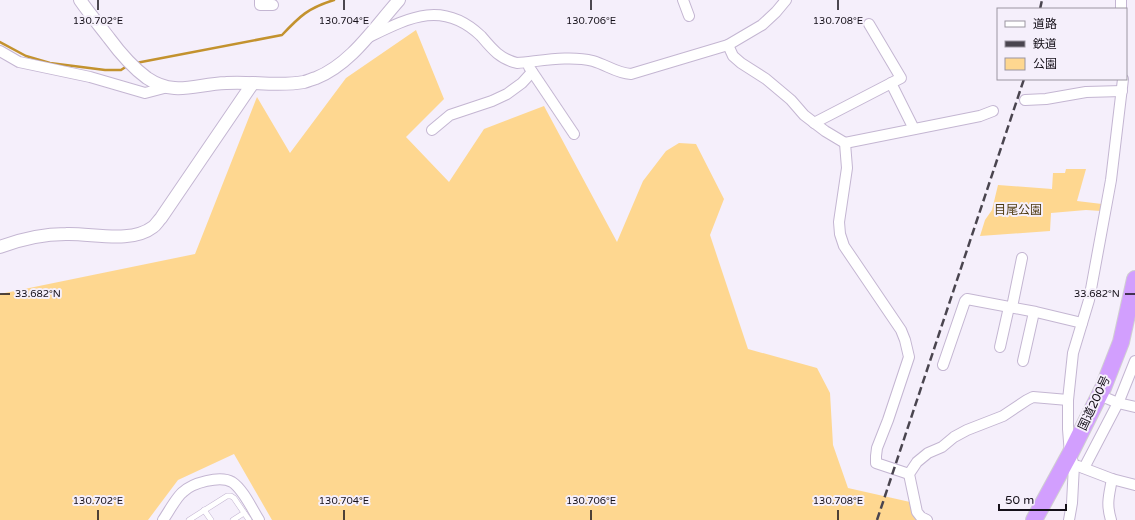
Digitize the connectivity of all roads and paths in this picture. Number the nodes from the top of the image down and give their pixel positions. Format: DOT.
graph roads {
  1 [pos="80,0"];
  2 [pos="260,0"];
  3 [pos="398,0"];
  4 [pos="683,0"];
  5 [pos="786,0"];
  6 [pos="273,5"];
  7 [pos="689,16"];
  8 [pos="869,24"];
  9 [pos="367,38"];
  10 [pos="728,45"];
  11 [pos="0,51"];
  12 [pos="526,62"];
  13 [pos="532,72"];
  14 [pos="1123,80"];
  15 [pos="254,83"];
  16 [pos="891,83"];
  17 [pos="168,87"];
  18 [pos="1122,91"];
  19 [pos="1025,100"];
  20 [pos="993,111"];
  21 [pos="814,123"];
  22 [pos="914,129"];
  23 [pos="432,130"];
  24 [pos="574,134"];
  25 [pos="845,143"];
  26 [pos="0,246"];
  27 [pos="1022,258"];
  28 [pos="1135,279"];
  29 [pos="1132,302"];
  30 [pos="1010,307"];
  31 [pos="1034,312"];
  32 [pos="1082,324"];
  33 [pos="1000,347"];
  34 [pos="1023,360"];
  35 [pos="1135,361"];
  36 [pos="943,365"];
  37 [pos="1099,396"];
  38 [pos="1068,400"];
  39 [pos="1118,403"];
  40 [pos="1135,407"];
  41 [pos="1072,459"];
  42 [pos="1084,468"];
  43 [pos="909,474"];
  44 [pos="1112,479"];
  45 [pos="1135,485"];
  46 [pos="204,510"];
  47 [pos="244,513"];
  48 [pos="163,520"];
  49 [pos="189,520"];
  50 [pos="211,520"];
  51 [pos="233,520"];
  52 [pos="249,520"];
  53 [pos="259,520"];
  54 [pos="927,520"];
  55 [pos="1034,520"];
  56 [pos="1069,520"];
  57 [pos="1111,520"];
  1 -- 17 [label="street"];
  2 -- 6 [label="street"];
  3 -- 9 [label="street"];
  4 -- 7 [label="street"];
  5 -- 10 [label="street"];
  8 -- 16 [label="street"];
  9 -- 12 [label="street"];
  9 -- 15 [label="street"];
  10 -- 12 [label="street"];
  10 -- 21 [label="street"];
  11 -- 17 [label="street"];
  12 -- 13 [label="street"];
  13 -- 23 [label="street"];
  13 -- 24 [label="street"];
  14 -- 18 [label="street"];
  15 -- 17 [label="street"];
  15 -- 26 [label="street"];
  16 -- 21 [label="street"];
  16 -- 22 [label="street"];
  18 -- 19 [label="street"];
  18 -- 32 [label="street"];
  20 -- 22 [label="street"];
  21 -- 25 [label="street"];
  22 -- 25 [label="street"];
  25 -- 43 [label="street"];
  27 -- 30 [label="street"];
  28 -- 29 [label="highway, 国道200号"];
  29 -- 37 [label="highway, 国道200号"];
  30 -- 31 [label="street"];
  30 -- 33 [label="street"];
  30 -- 36 [label="street"];
  31 -- 32 [label="street"];
  31 -- 34 [label="street"];
  32 -- 38 [label="street"];
  35 -- 39 [label="street"];
  37 -- 39 [label="street"];
  37 -- 41 [label="highway, 国道200号"];
  38 -- 41 [label="street"];
  38 -- 43 [label="street"];
  39 -- 40 [label="street"];
  39 -- 42 [label="street"];
  41 -- 42 [label="street"];
  41 -- 55 [label="highway, 国道200号"];
  41 -- 56 [label="street"];
  42 -- 44 [label="street"];
  43 -- 54 [label="street"];
  44 -- 45 [label="street"];
  44 -- 57 [label="street"];
  46 -- 47 [label="lane"];
  46 -- 49 [label="lane"];
  46 -- 50 [label="lane"];
  47 -- 51 [label="lane"];
  47 -- 52 [label="lane"];
  48 -- 53 [label="street"];
}
